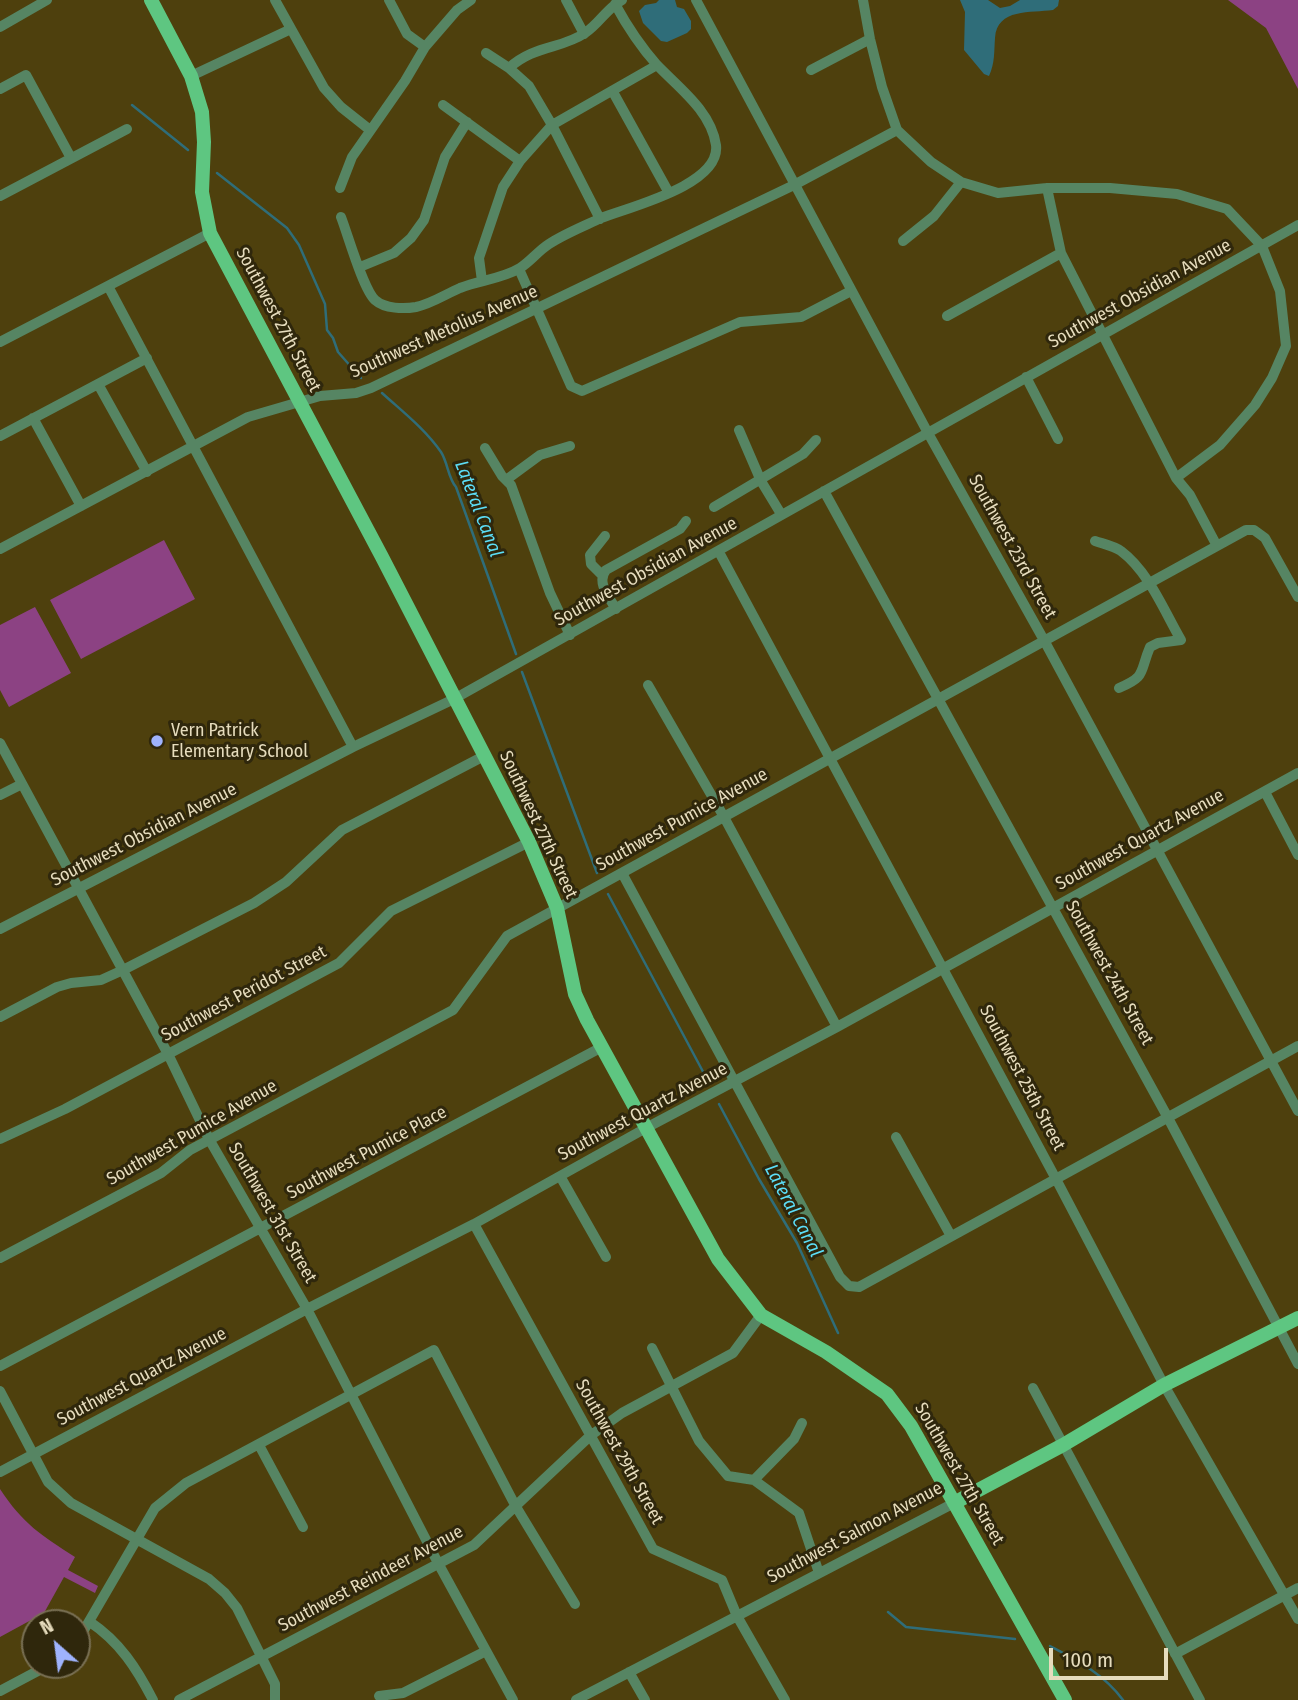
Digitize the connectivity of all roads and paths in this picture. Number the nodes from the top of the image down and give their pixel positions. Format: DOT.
graph roads {
  1 [pos="47,0"];
  2 [pos="151,0"];
  3 [pos="275,0"];
  4 [pos="388,0"];
  5 [pos="471,0"];
  6 [pos="566,0"];
  7 [pos="696,0"];
  8 [pos="863,0"];
  9 [pos="619,2"];
  10 [pos="0,27"];
  11 [pos="291,29"];
  12 [pos="584,34"];
  13 [pos="870,39"];
  14 [pos="425,47"];
  15 [pos="486,53"];
  16 [pos="657,65"];
  17 [pos="509,68"];
  18 [pos="811,69"];
  19 [pos="191,76"];
  20 [pos="0,89"];
  21 [pos="613,92"];
  22 [pos="443,105"];
  23 [pos="467,122"];
  24 [pos="552,125"];
  25 [pos="127,129"];
  26 [pos="370,130"];
  27 [pos="897,130"];
  28 [pos="71,158"];
  29 [pos="520,160"];
  30 [pos="961,182"];
  31 [pos="794,185"];
  32 [pos="340,188"];
  33 [pos="1047,188"];
  34 [pos="669,193"];
  35 [pos="0,196"];
  36 [pos="341,217"];
  37 [pos="600,219"];
  38 [pos="1298,226"];
  39 [pos="210,233"];
  40 [pos="903,241"];
  41 [pos="1262,246"];
  42 [pos="1061,253"];
  43 [pos="360,267"];
  44 [pos="519,269"];
  45 [pos="482,281"];
  46 [pos="108,286"];
  47 [pos="851,291"];
  48 [pos="537,309"];
  49 [pos="947,316"];
  50 [pos="1102,332"];
  51 [pos="0,342"];
  52 [pos="147,358"];
  53 [pos="1026,377"];
  54 [pos="98,384"];
  55 [pos="300,404"];
  56 [pos="33,418"];
  57 [pos="739,430"];
  58 [pos="928,433"];
  59 [pos="0,436"];
  60 [pos="1058,439"];
  61 [pos="816,440"];
  62 [pos="570,446"];
  63 [pos="195,447"];
  64 [pos="485,448"];
  65 [pos="146,472"];
  66 [pos="1176,478"];
  67 [pos="506,480"];
  68 [pos="761,481"];
  69 [pos="824,491"];
  70 [pos="81,506"];
  71 [pos="714,507"];
  72 [pos="781,514"];
  73 [pos="686,521"];
  74 [pos="605,536"];
  75 [pos="1095,541"];
  76 [pos="1217,546"];
  77 [pos="0,549"];
  78 [pos="719,552"];
  79 [pos="602,575"];
  80 [pos="1149,584"];
  81 [pos="1298,597"];
  82 [pos="615,609"];
  83 [pos="570,635"];
  84 [pos="1045,642"];
  85 [pos="648,684"];
  86 [pos="1119,688"];
  87 [pos="454,699"];
  88 [pos="939,700"];
  89 [pos="0,743"];
  90 [pos="353,747"];
  91 [pos="484,756"];
  92 [pos="831,758"];
  93 [pos="1298,773"];
  94 [pos="22,784"];
  95 [pos="1265,792"];
  96 [pos="0,795"];
  97 [pos="724,817"];
  98 [pos="529,842"];
  99 [pos="1158,850"];
  100 [pos="1298,855"];
  101 [pos="622,873"];
  102 [pos="78,888"];
  103 [pos="557,908"];
  104 [pos="1053,908"];
  105 [pos="0,929"];
  106 [pos="943,968"];
  107 [pos="122,970"];
  108 [pos="0,1017"];
  109 [pos="837,1027"];
  110 [pos="1298,1046"];
  111 [pos="602,1047"];
  112 [pos="168,1054"];
  113 [pos="1271,1061"];
  114 [pos="736,1082"];
  115 [pos="1298,1111"];
  116 [pos="1167,1116"];
  117 [pos="646,1128"];
  118 [pos="896,1137"];
  119 [pos="0,1139"];
  120 [pos="209,1139"];
  121 [pos="560,1177"];
  122 [pos="1056,1179"];
  123 [pos="474,1224"];
  124 [pos="261,1230"];
  125 [pos="951,1236"];
  126 [pos="606,1257"];
  127 [pos="0,1258"];
  128 [pos="307,1309"];
  129 [pos="761,1315"];
  130 [pos="1298,1318"];
  131 [pos="1278,1328"];
  132 [pos="652,1348"];
  133 [pos="1298,1364"];
  134 [pos="0,1366"];
  135 [pos="1164,1385"];
  136 [pos="671,1387"];
  137 [pos="1033,1388"];
  138 [pos="0,1391"];
  139 [pos="351,1396"];
  140 [pos="802,1423"];
  141 [pos="590,1436"];
  142 [pos="259,1445"];
  143 [pos="1063,1445"];
  144 [pos="34,1454"];
  145 [pos="0,1472"];
  146 [pos="754,1480"];
  147 [pos="954,1503"];
  148 [pos="515,1504"];
  149 [pos="303,1527"];
  150 [pos="136,1538"];
  151 [pos="438,1563"];
  152 [pos="819,1573"];
  153 [pos="1298,1588"];
  154 [pos="1283,1595"];
  155 [pos="575,1604"];
  156 [pos="737,1616"];
  157 [pos="1298,1619"];
  158 [pos="91,1620"];
  159 [pos="91,1623"];
  160 [pos="486,1651"];
  161 [pos="1175,1654"];
  162 [pos="262,1657"];
  163 [pos="629,1672"];
  164 [pos="23,1679"];
  165 [pos="0,1691"];
  166 [pos="379,1696"];
  167 [pos="153,1700"];
  168 [pos="179,1700"];
  169 [pos="275,1700"];
  170 [pos="513,1700"];
  171 [pos="576,1700"];
  172 [pos="645,1700"];
  173 [pos="785,1700"];
  174 [pos="1065,1700"];
  175 [pos="1200,1700"];
  1 -- 10 [label="street"];
  2 -- 19 [label="main road, Southwest 27th Street"];
  3 -- 11 [label="street"];
  4 -- 14 [label="street"];
  5 -- 14 [label="street"];
  6 -- 12 [label="street"];
  7 -- 31 [label="street, Southwest 23rd Street"];
  8 -- 13 [label="street"];
  9 -- 12 [label="street"];
  9 -- 16 [label="street"];
  11 -- 19 [label="street"];
  11 -- 26 [label="street"];
  12 -- 17 [label="street"];
  13 -- 18 [label="street"];
  13 -- 27 [label="street"];
  14 -- 26 [label="street"];
  15 -- 17 [label="street"];
  16 -- 21 [label="street"];
  16 -- 34 [label="street"];
  17 -- 24 [label="street"];
  19 -- 39 [label="main road, Southwest 27th Street"];
  20 -- 28 [label="street"];
  21 -- 24 [label="street"];
  21 -- 34 [label="street"];
  22 -- 23 [label="street"];
  23 -- 29 [label="street"];
  23 -- 43 [label="street"];
  24 -- 29 [label="street"];
  24 -- 37 [label="street"];
  25 -- 28 [label="street"];
  26 -- 32 [label="street"];
  27 -- 30 [label="street"];
  27 -- 31 [label="street, Southwest Metolius Avenue"];
  28 -- 35 [label="street"];
  29 -- 45 [label="street"];
  30 -- 33 [label="street"];
  30 -- 40 [label="street"];
  31 -- 47 [label="street, Southwest 23rd Street"];
  31 -- 48 [label="street, Southwest Metolius Avenue"];
  33 -- 41 [label="street"];
  33 -- 42 [label="street"];
  34 -- 37 [label="street"];
  36 -- 43 [label="street"];
  37 -- 44 [label="street"];
  38 -- 41 [label="street, Southwest Obsidian Avenue"];
  39 -- 46 [label="street"];
  39 -- 55 [label="main road, Southwest 27th Street"];
  41 -- 50 [label="street, Southwest Obsidian Avenue"];
  41 -- 66 [label="street"];
  42 -- 49 [label="street"];
  42 -- 50 [label="street"];
  43 -- 45 [label="street"];
  44 -- 45 [label="street"];
  44 -- 48 [label="street"];
  46 -- 51 [label="street"];
  46 -- 52 [label="street"];
  47 -- 48 [label="street"];
  47 -- 58 [label="street, Southwest 23rd Street"];
  48 -- 55 [label="street, Southwest Metolius Avenue"];
  50 -- 53 [label="street, Southwest Obsidian Avenue"];
  50 -- 66 [label="street"];
  52 -- 54 [label="street"];
  52 -- 63 [label="street"];
  53 -- 58 [label="street, Southwest Obsidian Avenue"];
  53 -- 60 [label="street"];
  54 -- 56 [label="street"];
  54 -- 65 [label="street"];
  55 -- 63 [label="street, Southwest Metolius Avenue"];
  55 -- 87 [label="main road, Southwest 27th Street"];
  56 -- 59 [label="street"];
  56 -- 70 [label="street"];
  57 -- 68 [label="street"];
  58 -- 69 [label="street, Southwest Obsidian Avenue"];
  58 -- 84 [label="street, Southwest 23rd Street"];
  61 -- 68 [label="street"];
  62 -- 67 [label="street"];
  63 -- 65 [label="street, Southwest Metolius Avenue"];
  63 -- 90 [label="street"];
  64 -- 67 [label="street"];
  65 -- 70 [label="street, Southwest Metolius Avenue"];
  66 -- 76 [label="street"];
  67 -- 83 [label="street"];
  68 -- 71 [label="street"];
  68 -- 72 [label="street"];
  69 -- 72 [label="street, Southwest Obsidian Avenue"];
  69 -- 88 [label="street, Southwest 24th Street"];
  70 -- 77 [label="street, Southwest Metolius Avenue"];
  72 -- 78 [label="street, Southwest Obsidian Avenue"];
  73 -- 79 [label="street"];
  74 -- 79 [label="street"];
  75 -- 80 [label="street"];
  76 -- 80 [label="street, Southwest Pumice Avenue"];
  76 -- 81 [label="street, Southwest Pumice Avenue"];
  78 -- 82 [label="street, Southwest Obsidian Avenue"];
  78 -- 92 [label="street, Southwest 25th Street"];
  79 -- 82 [label="street"];
  80 -- 84 [label="street, Southwest Pumice Avenue"];
  80 -- 86 [label="street"];
  82 -- 83 [label="street, Southwest Obsidian Avenue"];
  83 -- 87 [label="street, Southwest Obsidian Avenue"];
  84 -- 88 [label="street, Southwest Pumice Avenue"];
  84 -- 99 [label="street, Southwest 23rd Street"];
  85 -- 97 [label="street"];
  87 -- 90 [label="street, Southwest Obsidian Avenue"];
  87 -- 91 [label="main road, Southwest 27th Street"];
  88 -- 92 [label="street, Southwest Pumice Avenue"];
  88 -- 104 [label="street, Southwest 24th Street"];
  89 -- 94 [label="street, Southwest 31st Street"];
  90 -- 102 [label="street, Southwest Obsidian Avenue"];
  91 -- 98 [label="main road, Southwest 27th Street"];
  91 -- 107 [label="street"];
  92 -- 97 [label="street, Southwest Pumice Avenue"];
  92 -- 106 [label="street, Southwest 25th Street"];
  93 -- 95 [label="street, Southwest Quartz Avenue"];
  94 -- 96 [label="street"];
  94 -- 102 [label="street, Southwest 31st Street"];
  95 -- 99 [label="street, Southwest Quartz Avenue"];
  95 -- 100 [label="street"];
  97 -- 101 [label="street, Southwest Pumice Avenue"];
  97 -- 109 [label="street"];
  98 -- 103 [label="main road, Southwest 27th Street"];
  98 -- 112 [label="street, Southwest Peridot Street"];
  99 -- 104 [label="street, Southwest Quartz Avenue"];
  99 -- 113 [label="street, Southwest 23rd Street"];
  101 -- 103 [label="street, Southwest Pumice Avenue"];
  101 -- 114 [label="street"];
  102 -- 105 [label="street, Southwest Obsidian Avenue"];
  102 -- 107 [label="street, Southwest 31st Street"];
  103 -- 111 [label="main road, Southwest 27th Street"];
  103 -- 120 [label="street, Southwest Pumice Avenue"];
  104 -- 106 [label="street, Southwest Quartz Avenue"];
  104 -- 116 [label="street, Southwest 24th Street"];
  106 -- 109 [label="street, Southwest Quartz Avenue"];
  106 -- 122 [label="street, Southwest 25th Street"];
  107 -- 108 [label="street"];
  107 -- 112 [label="street, Southwest 31st Street"];
  109 -- 114 [label="street, Southwest Quartz Avenue"];
  110 -- 113 [label="street"];
  111 -- 117 [label="main road, Southwest 27th Street"];
  111 -- 124 [label="street, Southwest Pumice Place"];
  112 -- 119 [label="street, Southwest Peridot Street"];
  112 -- 120 [label="street, Southwest 31st Street"];
  113 -- 115 [label="street, Southwest 23rd Street"];
  113 -- 116 [label="street"];
  114 -- 117 [label="street, Southwest Quartz Avenue"];
  114 -- 125 [label="street"];
  116 -- 122 [label="street"];
  116 -- 131 [label="street, Southwest 24th Street"];
  117 -- 121 [label="street, Southwest Quartz Avenue"];
  117 -- 129 [label="main road, Southwest 27th Street"];
  118 -- 125 [label="street"];
  120 -- 124 [label="street, Southwest 31st Street"];
  120 -- 127 [label="street, Southwest Pumice Avenue"];
  121 -- 123 [label="street, Southwest Quartz Avenue"];
  121 -- 126 [label="street"];
  122 -- 125 [label="street"];
  122 -- 135 [label="street, Southwest 25th Street"];
  123 -- 128 [label="street, Southwest Quartz Avenue"];
  123 -- 141 [label="street, Southwest 29th Street"];
  124 -- 128 [label="street, Southwest 31st Street"];
  124 -- 134 [label="street, Southwest Pumice Place"];
  128 -- 139 [label="street, Southwest 31st Street"];
  128 -- 144 [label="street, Southwest Quartz Avenue"];
  129 -- 136 [label="street, Southwest Reindeer Avenue"];
  129 -- 147 [label="main road, Southwest 27th Street"];
  130 -- 131 [label="main road, Southwest Salmon Avenue"];
  131 -- 133 [label="street, Southwest 24th Street"];
  131 -- 135 [label="main road, Southwest Salmon Avenue"];
  132 -- 136 [label="street"];
  135 -- 143 [label="main road, Southwest Salmon Avenue"];
  135 -- 154 [label="street, Southwest 25th Street"];
  136 -- 141 [label="street, Southwest Reindeer Avenue"];
  136 -- 146 [label="street"];
  137 -- 143 [label="street"];
  138 -- 144 [label="street"];
  139 -- 142 [label="street"];
  139 -- 148 [label="street"];
  139 -- 151 [label="street, Southwest 31st Street"];
  140 -- 146 [label="street"];
  141 -- 148 [label="street, Southwest Reindeer Avenue"];
  141 -- 156 [label="street, Southwest 29th Street"];
  142 -- 149 [label="street"];
  142 -- 150 [label="street"];
  143 -- 147 [label="main road, Southwest Salmon Avenue"];
  143 -- 161 [label="street"];
  144 -- 145 [label="street, Southwest Quartz Avenue"];
  144 -- 150 [label="street"];
  146 -- 152 [label="street"];
  147 -- 152 [label="street, Southwest Salmon Avenue"];
  147 -- 174 [label="main road, Southwest 27th Street"];
  148 -- 151 [label="street, Southwest Reindeer Avenue"];
  148 -- 155 [label="street"];
  150 -- 158 [label="street"];
  150 -- 162 [label="street"];
  151 -- 160 [label="street, Southwest 31st Street"];
  151 -- 162 [label="street, Southwest Reindeer Avenue"];
  152 -- 156 [label="street, Southwest Salmon Avenue"];
  153 -- 154 [label="street"];
  154 -- 157 [label="street, Southwest 25th Street"];
  154 -- 161 [label="street"];
  156 -- 163 [label="street, Southwest Salmon Avenue"];
  156 -- 173 [label="street, Southwest 29th Street"];
  159 -- 167 [label="street"];
  160 -- 166 [label="street"];
  160 -- 170 [label="street, Southwest 31st Street"];
  161 -- 175 [label="street"];
  162 -- 168 [label="street, Southwest Reindeer Avenue"];
  162 -- 169 [label="street"];
  163 -- 171 [label="street, Southwest Salmon Avenue"];
  163 -- 172 [label="street"];
  164 -- 165 [label="street"];
}
